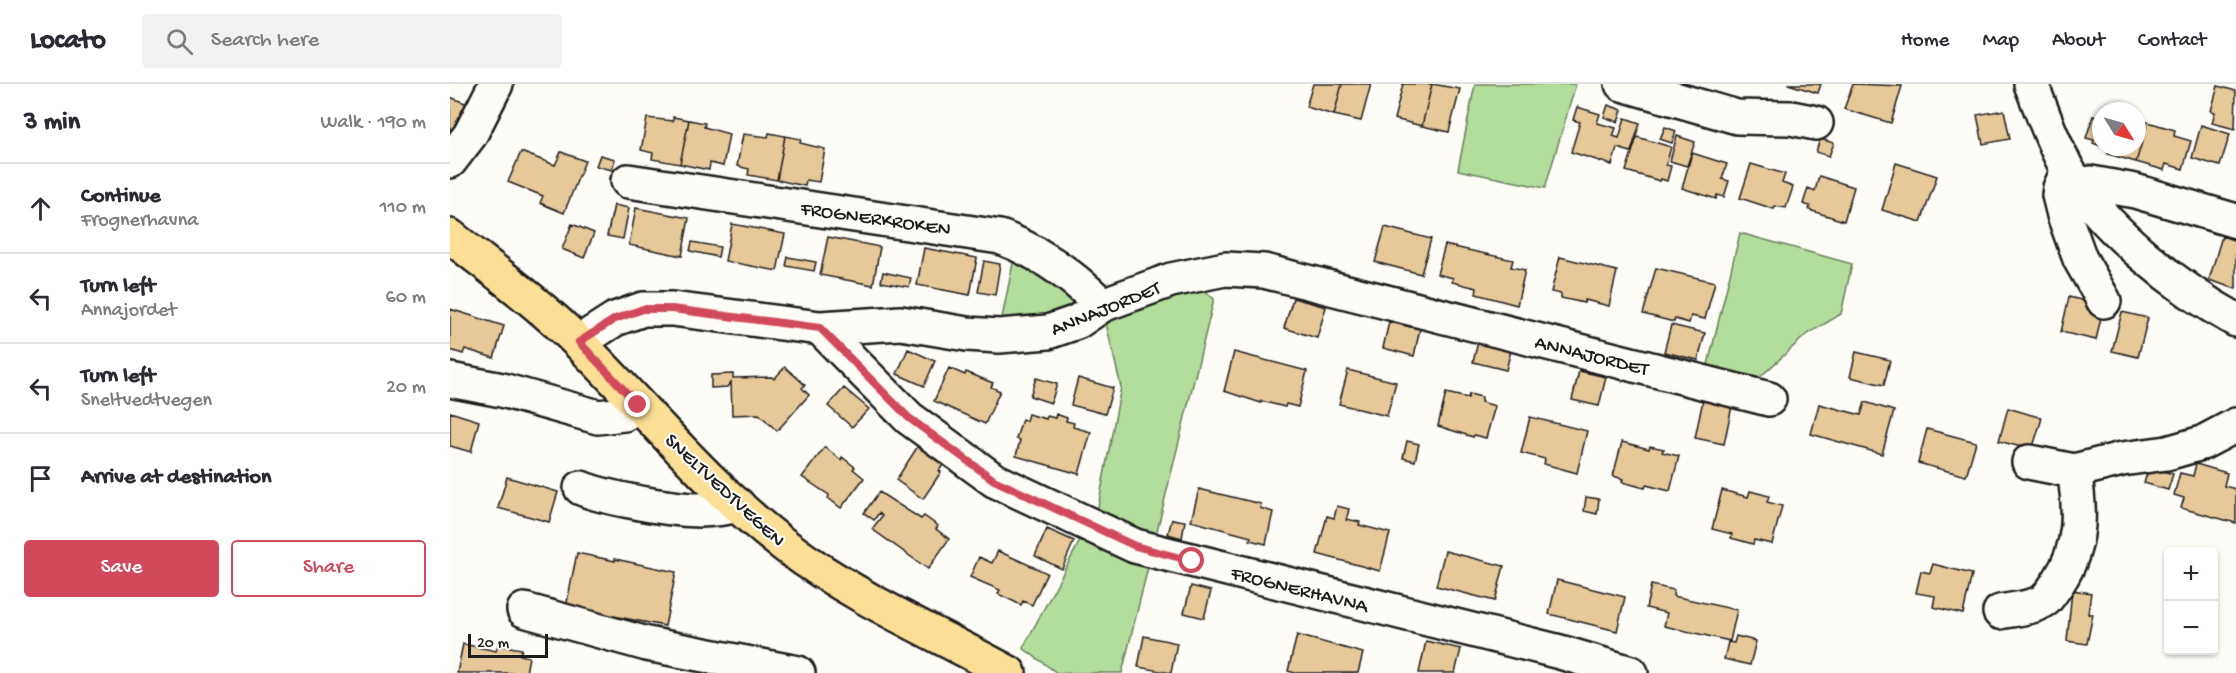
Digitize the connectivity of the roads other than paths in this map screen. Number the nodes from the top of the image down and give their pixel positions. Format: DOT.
graph roads {
  1 [pos="496,84"];
  2 [pos="1622,84"];
  3 [pos="2031,84"];
  4 [pos="1816,123"];
  5 [pos="450,161"];
  6 [pos="2072,177"];
  7 [pos="628,181"];
  8 [pos="2236,221"];
  9 [pos="450,236"];
  10 [pos="2104,301"];
  11 [pos="1102,305"];
  12 [pos="2236,320"];
  13 [pos="820,328"];
  14 [pos="579,342"];
  15 [pos="450,380"];
  16 [pos="1769,399"];
  17 [pos="638,405"];
  18 [pos="2236,425"];
  19 [pos="2029,462"];
  20 [pos="2074,471"];
  21 [pos="581,488"];
  22 [pos="738,505"];
  23 [pos="524,610"];
  24 [pos="2001,612"];
  25 [pos="798,673"];
  26 [pos="1009,673"];
  27 [pos="1631,673"];
  1 -- 5 [label="street"];
  2 -- 4 [label="street"];
  3 -- 6 [label="street"];
  6 -- 8 [label="street"];
  6 -- 10 [label="street"];
  6 -- 12 [label="street"];
  7 -- 11 [label="street, FROGNERKROKEN"];
  9 -- 14 [label="main road, SNELTVEDTVEGEN"];
  11 -- 13 [label="street, ANNAJORDET"];
  11 -- 16 [label="street, ANNAJORDET"];
  13 -- 14 [label="street, ANNAJORDET"];
  13 -- 27 [label="street, FROGNERHAVNA"];
  14 -- 17 [label="main road, SNELTVEDTVEGEN"];
  15 -- 17 [label="street"];
  17 -- 22 [label="main road, SNELTVEDTVEGEN"];
  18 -- 20 [label="street"];
  19 -- 20 [label="street"];
  20 -- 24 [label="street"];
  21 -- 22 [label="street"];
  22 -- 26 [label="main road, SNELTVEDTVEGEN"];
  23 -- 25 [label="street"];
}
